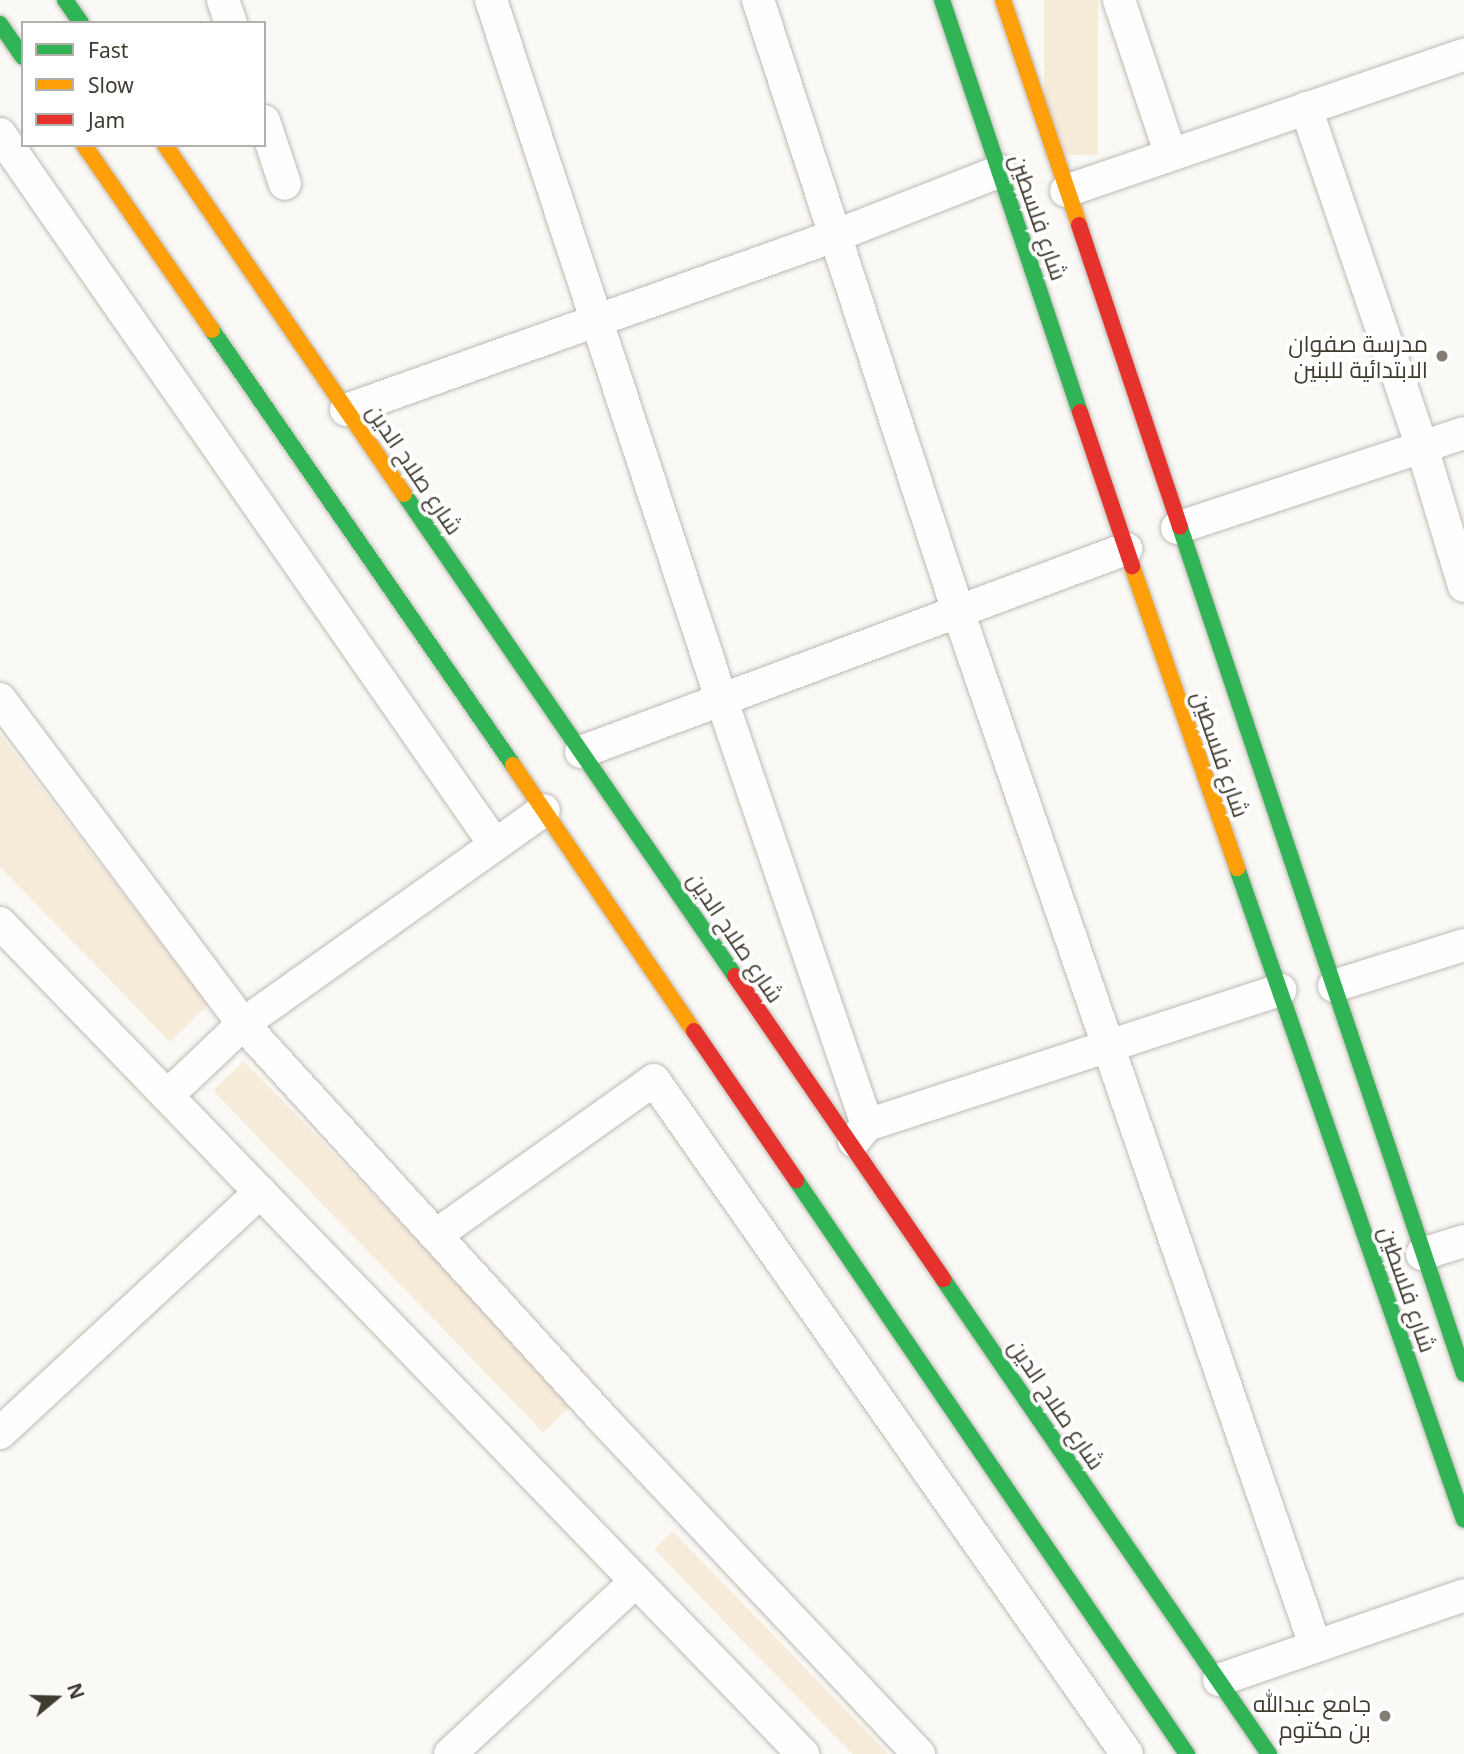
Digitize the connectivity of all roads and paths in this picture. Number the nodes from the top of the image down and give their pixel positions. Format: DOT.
graph roads {
  1 [pos="65,0"];
  2 [pos="223,0"];
  3 [pos="491,0"];
  4 [pos="758,0"];
  5 [pos="942,0"];
  6 [pos="1003,0"];
  7 [pos="1119,0"];
  8 [pos="80,21"];
  9 [pos="230,21"];
  10 [pos="0,24"];
  11 [pos="21,54"];
  12 [pos="1464,55"];
  13 [pos="1306,108"];
  14 [pos="266,127"];
  15 [pos="0,134"];
  16 [pos="85,147"];
  17 [pos="166,147"];
  18 [pos="1171,155"];
  19 [pos="1000,171"];
  20 [pos="285,184"];
  21 [pos="1066,191"];
  22 [pos="837,235"];
  23 [pos="596,321"];
  24 [pos="346,410"];
  25 [pos="1464,433"];
  26 [pos="1422,447"];
  27 [pos="1177,528"];
  28 [pos="1126,549"];
  29 [pos="1464,586"];
  30 [pos="959,614"];
  31 [pos="0,699"];
  32 [pos="722,701"];
  33 [pos="581,752"];
  34 [pos="544,810"];
  35 [pos="495,845"];
  36 [pos="0,923"];
  37 [pos="1464,945"];
  38 [pos="1334,986"];
  39 [pos="1280,990"];
  40 [pos="243,1024"];
  41 [pos="1107,1046"];
  42 [pos="167,1096"];
  43 [pos="859,1135"];
  44 [pos="260,1192"];
  45 [pos="436,1235"];
  46 [pos="1464,1241"];
  47 [pos="1422,1254"];
  48 [pos="1464,1374"];
  49 [pos="4,1420"];
  50 [pos="1464,1520"];
  51 [pos="636,1581"];
  52 [pos="1464,1595"];
  53 [pos="1315,1645"];
  54 [pos="1219,1680"];
  55 [pos="450,1754"];
  56 [pos="803,1754"];
  57 [pos="919,1754"];
  58 [pos="1127,1754"];
  59 [pos="1187,1754"];
  60 [pos="1269,1754"];
  1 -- 8 [label="street"];
  2 -- 9 [label="street"];
  3 -- 23 [label="street"];
  4 -- 22 [label="street"];
  5 -- 19 [label="street, شارع فلسطين"];
  6 -- 21 [label="street, شارع فلسطين"];
  7 -- 18 [label="street"];
  10 -- 11 [label="street"];
  12 -- 13 [label="street"];
  13 -- 18 [label="street"];
  13 -- 26 [label="street"];
  14 -- 20 [label="street"];
  15 -- 35 [label="street"];
  16 -- 34 [label="street"];
  17 -- 24 [label="street, شارع صلاح الدين"];
  18 -- 21 [label="street"];
  19 -- 22 [label="street"];
  19 -- 28 [label="street, شارع فلسطين"];
  21 -- 27 [label="street, شارع فلسطين"];
  22 -- 23 [label="street"];
  22 -- 30 [label="street"];
  23 -- 24 [label="street"];
  23 -- 32 [label="street"];
  24 -- 33 [label="street, شارع صلاح الدين"];
  25 -- 26 [label="street"];
  26 -- 27 [label="street"];
  26 -- 29 [label="street"];
  27 -- 38 [label="street, شارع فلسطين"];
  28 -- 30 [label="street"];
  28 -- 39 [label="street, شارع فلسطين"];
  30 -- 32 [label="street"];
  30 -- 41 [label="street"];
  31 -- 40 [label="street"];
  32 -- 33 [label="street"];
  32 -- 43 [label="street"];
  33 -- 43 [label="street, شارع صلاح الدين"];
  34 -- 35 [label="street"];
  34 -- 59 [label="street"];
  35 -- 40 [label="street"];
  36 -- 42 [label="street"];
  37 -- 38 [label="street"];
  38 -- 47 [label="street, شارع فلسطين"];
  39 -- 41 [label="street"];
  39 -- 50 [label="street, شارع فلسطين"];
  40 -- 42 [label="street"];
  40 -- 45 [label="street"];
  41 -- 43 [label="street"];
  41 -- 53 [label="street"];
  42 -- 44 [label="street"];
  43 -- 54 [label="street, شارع صلاح الدين"];
  44 -- 49 [label="street"];
  44 -- 51 [label="street"];
  45 -- 57 [label="street"];
  45 -- 58 [label="street"];
  46 -- 47 [label="street"];
  47 -- 48 [label="street, شارع فلسطين"];
  51 -- 55 [label="street"];
  51 -- 56 [label="street"];
  52 -- 53 [label="street"];
  53 -- 54 [label="street"];
  54 -- 60 [label="street, شارع صلاح الدين"];
}
